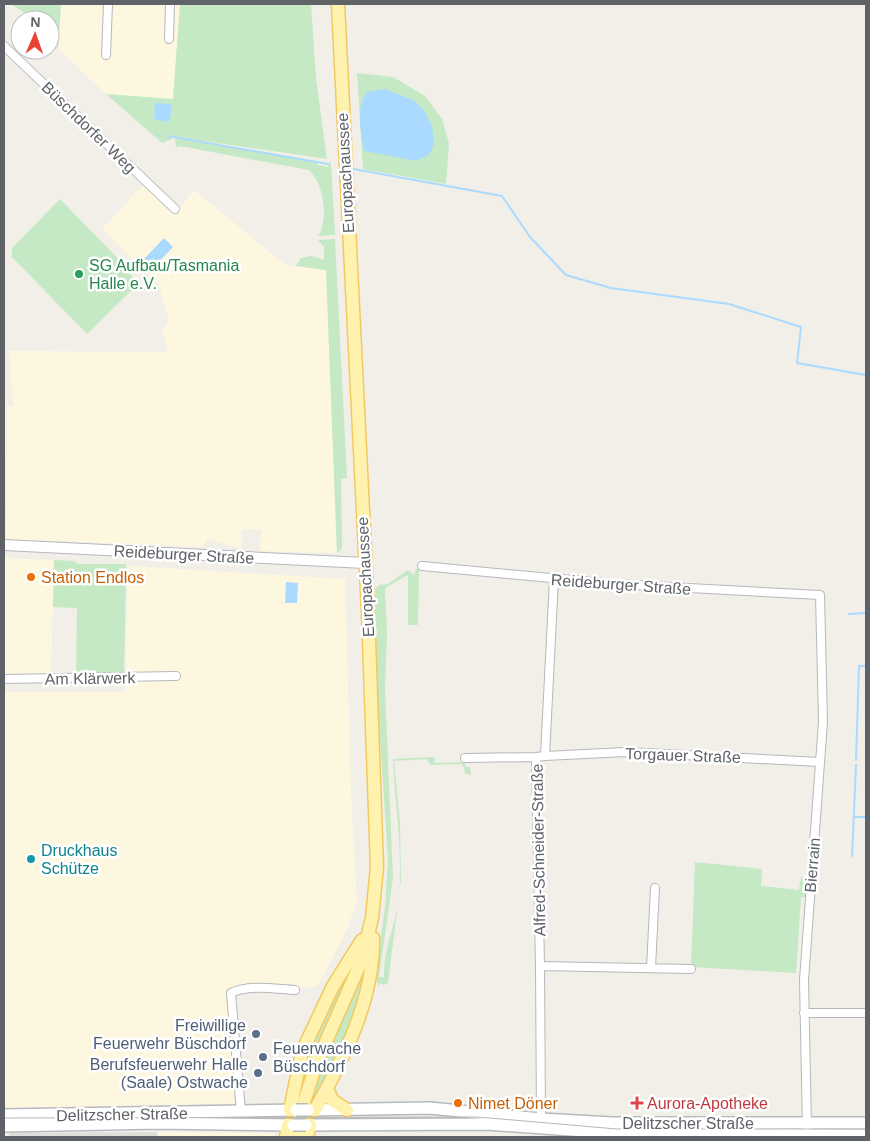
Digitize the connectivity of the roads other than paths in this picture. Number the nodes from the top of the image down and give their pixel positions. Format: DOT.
graph roads {
  1 [pos="108,4"];
  2 [pos="170,4"];
  3 [pos="338,4"];
  4 [pos="168,39"];
  5 [pos="4,46"];
  6 [pos="106,55"];
  7 [pos="175,209"];
  8 [pos="4,545"];
  9 [pos="365,563"];
  10 [pos="422,566"];
  11 [pos="554,579"];
  12 [pos="820,595"];
  13 [pos="176,676"];
  14 [pos="4,679"];
  15 [pos="545,756"];
  16 [pos="536,757"];
  17 [pos="465,758"];
  18 [pos="820,762"];
  19 [pos="655,888"];
  20 [pos="372,918"];
  21 [pos="540,966"];
  22 [pos="651,968"];
  23 [pos="690,969"];
  24 [pos="295,990"];
  25 [pos="804,1013"];
  26 [pos="866,1013"];
  27 [pos="327,1088"];
  28 [pos="293,1110"];
  29 [pos="312,1110"];
  30 [pos="347,1110"];
  31 [pos="240,1112"];
  32 [pos="4,1115"];
  33 [pos="866,1123"];
  34 [pos="541,1124"];
  35 [pos="4,1126"];
  36 [pos="308,1129"];
  37 [pos="807,1129"];
  38 [pos="291,1131"];
  39 [pos="598,1131"];
  40 [pos="866,1135"];
  1 -- 6 [label="street"];
  2 -- 4 [label="street"];
  3 -- 9 [label="main road, Europachaussee"];
  5 -- 7 [label="street, Büschdorfer Weg"];
  8 -- 9 [label="street, Reideburger Straße"];
  9 -- 20 [label="main road, Europachaussee"];
  10 -- 11 [label="street, Reideburger Straße"];
  11 -- 12 [label="street, Reideburger Straße"];
  11 -- 15 [label="street, Alfred-Schneider-Straße"];
  12 -- 18 [label="street, Bierrain"];
  13 -- 14 [label="street, Am Klärwerk"];
  15 -- 16 [label="street, Alfred-Schneider-Straße"];
  15 -- 18 [label="street, Torgauer Straße"];
  16 -- 17 [label="street"];
  16 -- 21 [label="street, Alfred-Schneider-Straße"];
  18 -- 25 [label="street, Bierrain"];
  19 -- 22 [label="street"];
  20 -- 27 [label="main road"];
  20 -- 28 [label="main road"];
  20 -- 38 [label="main road, Europachaussee"];
  21 -- 22 [label="street"];
  21 -- 34 [label="street, Alfred-Schneider-Straße"];
  22 -- 23 [label="street"];
  24 -- 31 [label="street"];
  25 -- 26 [label="street"];
  25 -- 37 [label="street, Bierrain"];
  27 -- 29 [label="main road"];
  27 -- 30 [label="main road"];
  28 -- 29 [label="main road, Delitzscher Straße, bridge"];
  28 -- 31 [label="main road, Delitzscher Straße"];
  28 -- 38 [label="main road"];
  29 -- 30 [label="main road, Delitzscher Straße"];
  29 -- 36 [label="main road"];
  30 -- 34 [label="main road, Delitzscher Straße"];
  31 -- 32 [label="main road, Delitzscher Straße"];
  33 -- 37 [label="main road, Delitzscher Straße"];
  34 -- 36 [label="main road, Delitzscher Straße"];
  34 -- 39 [label="main road, Delitzscher Straße"];
  35 -- 38 [label="main road, Delitzscher Straße"];
  36 -- 38 [label="main road, Delitzscher Straße, bridge"];
  37 -- 39 [label="main road, Delitzscher Straße"];
  37 -- 40 [label="main road, Delitzscher Straße"];
}
